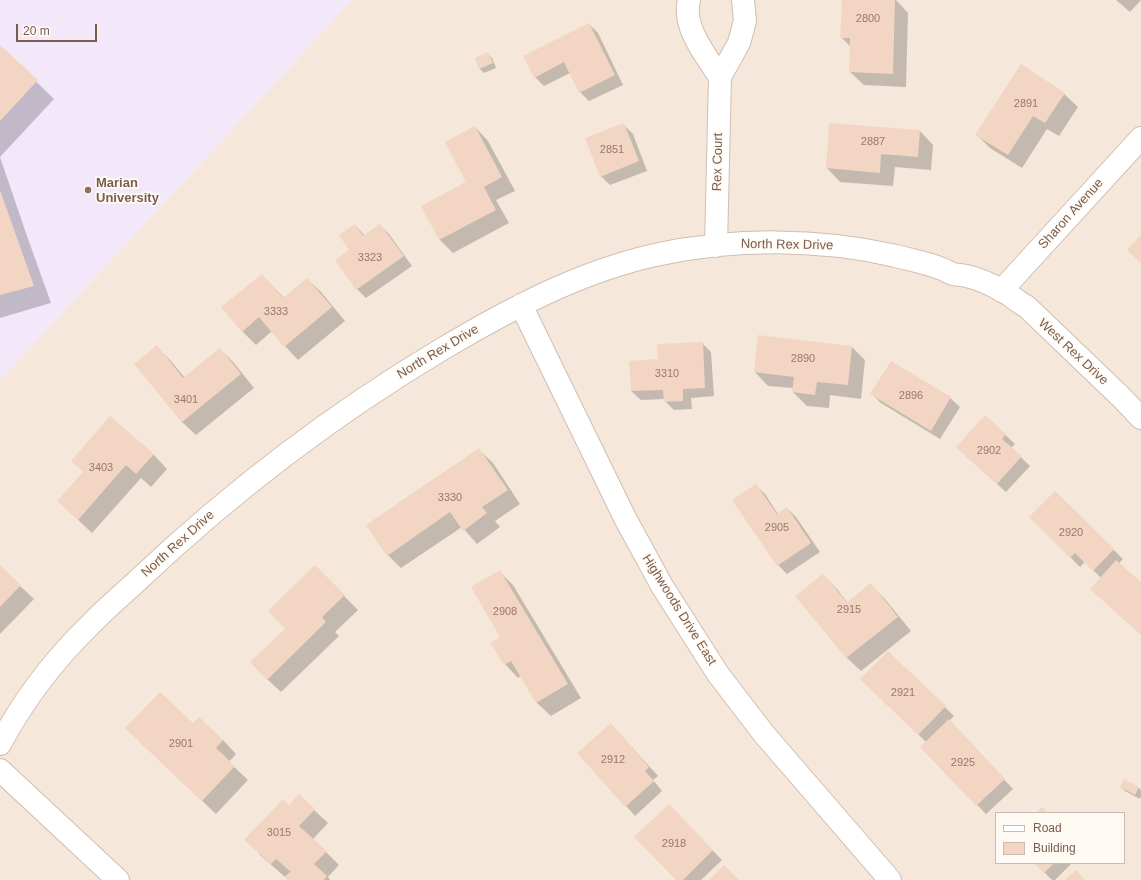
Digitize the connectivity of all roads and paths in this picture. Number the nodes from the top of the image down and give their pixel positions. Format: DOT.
graph roads {
  1 [pos="689,0"];
  2 [pos="743,0"];
  3 [pos="720,77"];
  4 [pos="1141,138"];
  5 [pos="716,246"];
  6 [pos="1001,291"];
  7 [pos="521,305"];
  8 [pos="1141,418"];
  9 [pos="0,744"];
  10 [pos="0,770"];
  11 [pos="118,880"];
  12 [pos="890,880"];
  1 -- 3 [label="street"];
  2 -- 3 [label="street, Rex Court"];
  3 -- 5 [label="street, Rex Court"];
  4 -- 6 [label="street, Sharon Avenue"];
  5 -- 6 [label="street, North Rex Drive"];
  5 -- 7 [label="street, North Rex Drive"];
  6 -- 8 [label="street, West Rex Drive"];
  7 -- 9 [label="street, North Rex Drive"];
  7 -- 12 [label="street, Highwoods Drive East"];
  10 -- 11 [label="street"];
}
